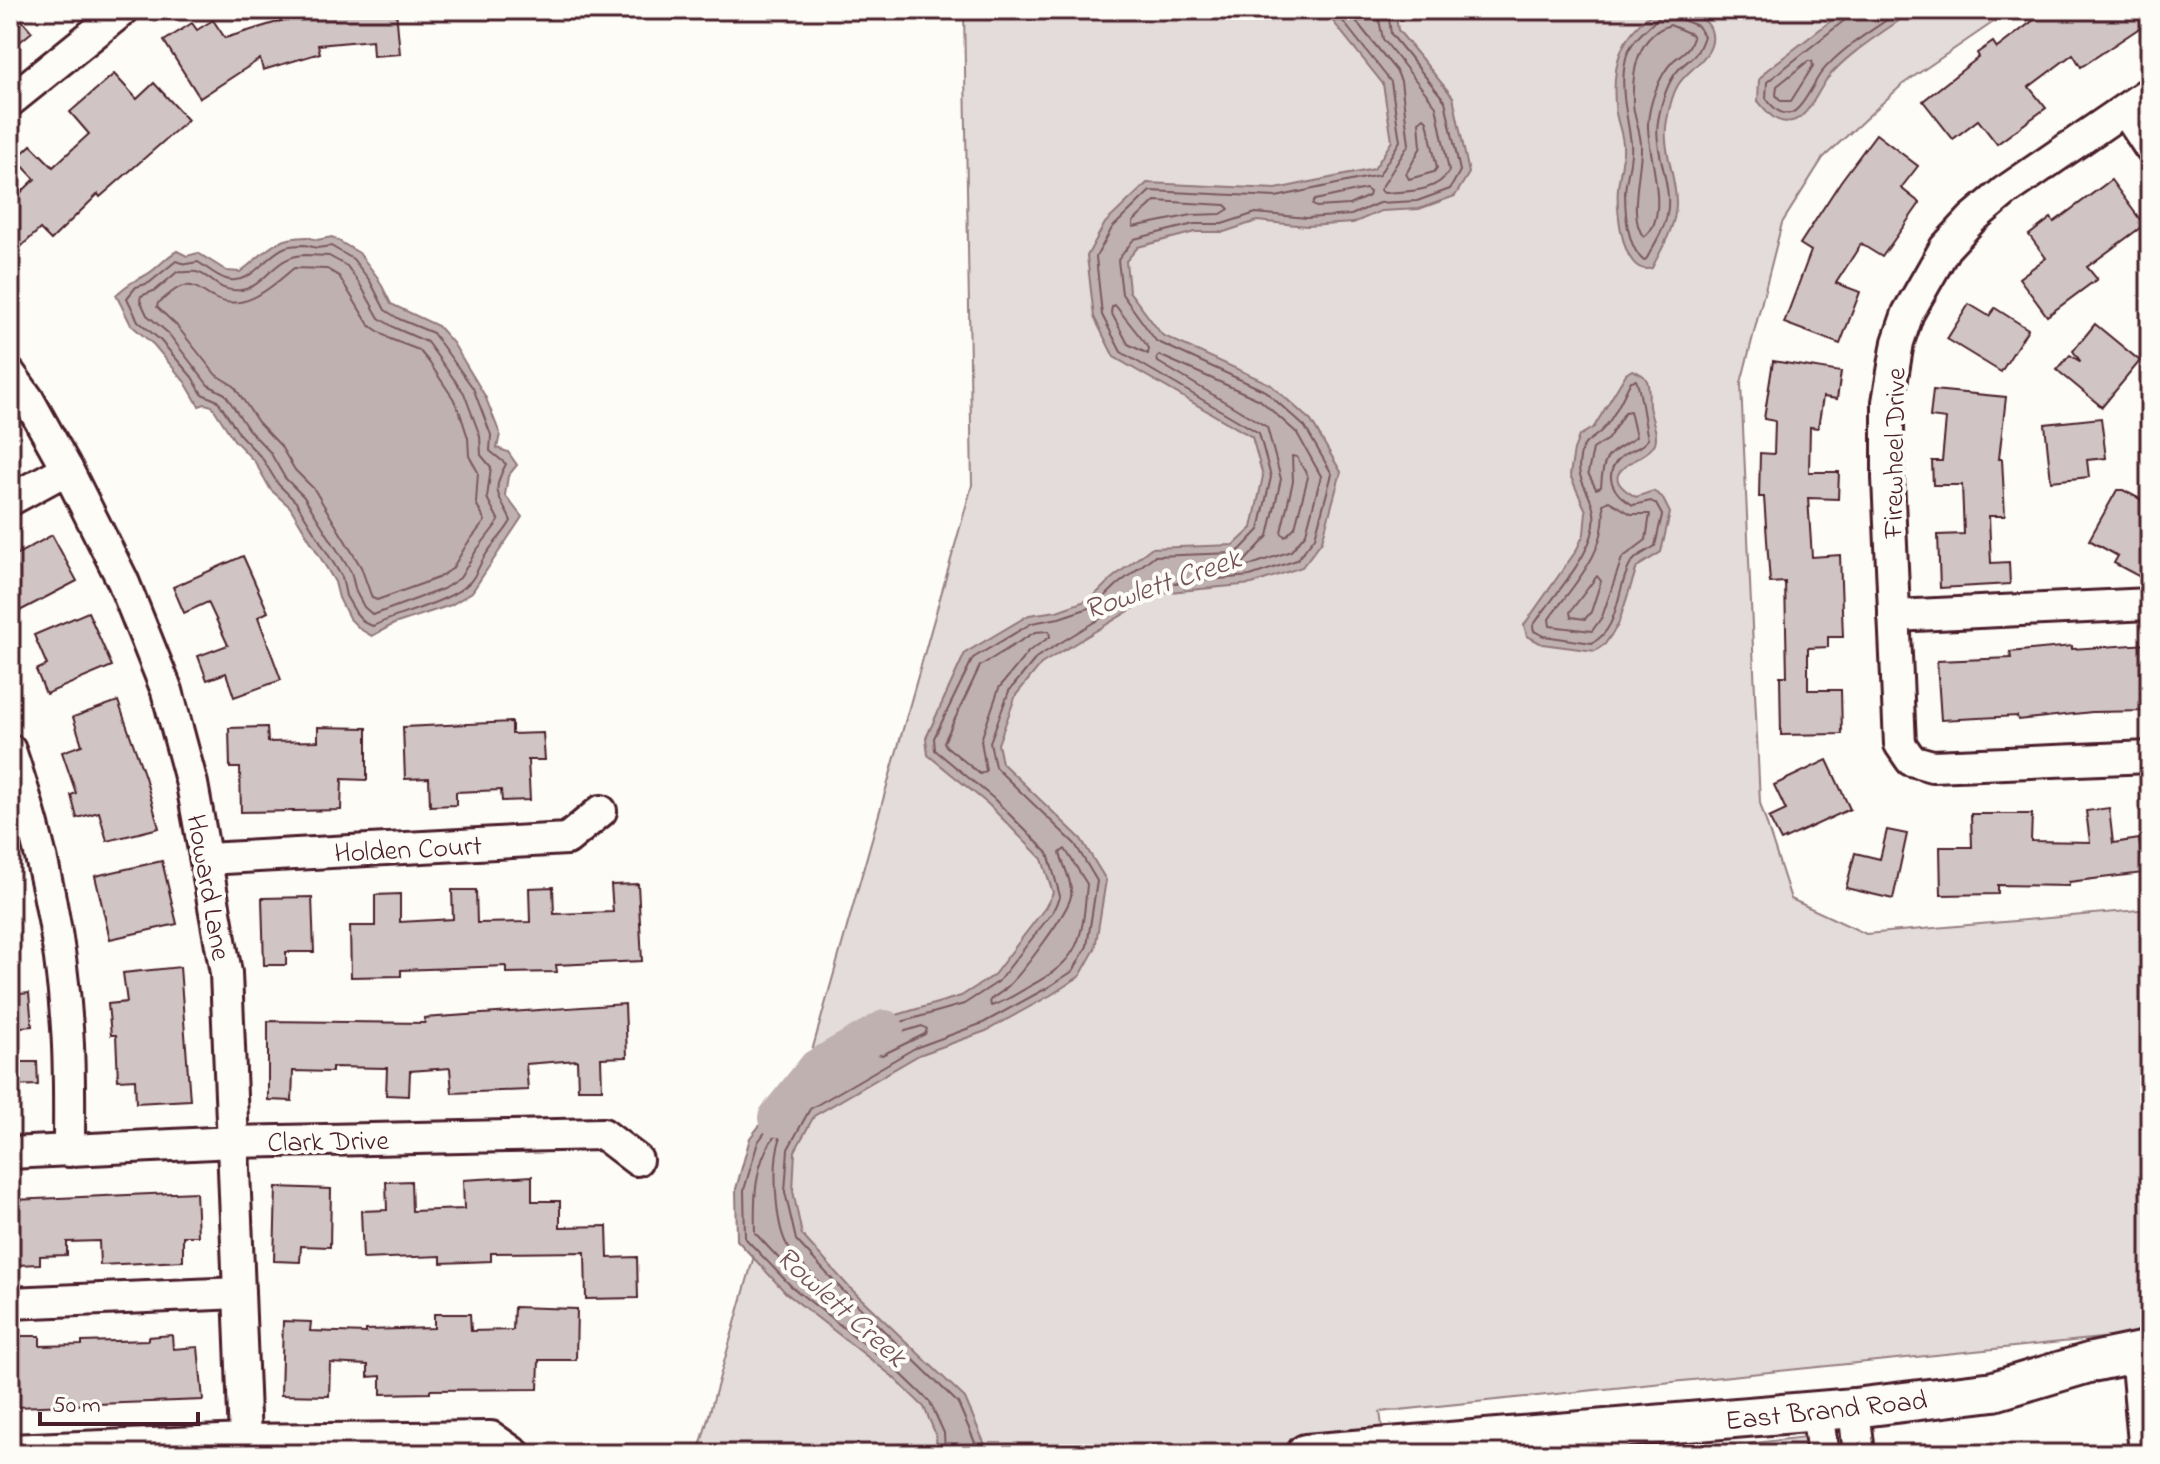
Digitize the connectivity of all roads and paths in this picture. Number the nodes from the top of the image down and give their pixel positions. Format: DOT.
graph roads {
  1 [pos="123,10"];
  2 [pos="2150,92"];
  3 [pos="10,101"];
  4 [pos="2125,110"];
  5 [pos="2150,148"];
  6 [pos="10,374"];
  7 [pos="67,469"];
  8 [pos="10,500"];
  9 [pos="2150,604"];
  10 [pos="1894,616"];
  11 [pos="10,750"];
  12 [pos="2150,757"];
  13 [pos="601,811"];
  14 [pos="206,859"];
  15 [pos="233,1142"];
  16 [pos="69,1151"];
  17 [pos="10,1153"];
  18 [pos="637,1160"];
  19 [pos="239,1293"];
  20 [pos="10,1303"];
  21 [pos="2143,1351"];
  22 [pos="1836,1410"];
  23 [pos="245,1440"];
  24 [pos="10,1450"];
  25 [pos="515,1454"];
  26 [pos="1306,1454"];
  27 [pos="1823,1454"];
  28 [pos="1859,1454"];
  29 [pos="2145,1454"];
  1 -- 3 [label="street"];
  2 -- 4 [label="street, Firewheel Drive"];
  4 -- 5 [label="street"];
  4 -- 10 [label="street, Firewheel Drive"];
  6 -- 7 [label="street, Howard Lane"];
  7 -- 8 [label="street"];
  7 -- 14 [label="street, Howard Lane"];
  9 -- 10 [label="street"];
  10 -- 12 [label="street, Firewheel Drive"];
  11 -- 16 [label="street"];
  13 -- 14 [label="street, Holden Court"];
  14 -- 15 [label="street, Howard Lane"];
  15 -- 16 [label="street, Clark Drive"];
  15 -- 18 [label="street, Clark Drive"];
  15 -- 19 [label="street, Howard Lane"];
  16 -- 17 [label="street, Clark Drive"];
  19 -- 20 [label="street"];
  19 -- 23 [label="street, Howard Lane"];
  21 -- 22 [label="main road, East Brand Road"];
  21 -- 29 [label="street"];
  22 -- 26 [label="main road, East Brand Road"];
  22 -- 27 [label="street"];
  22 -- 28 [label="street"];
  23 -- 24 [label="street"];
  23 -- 25 [label="street"];
}
